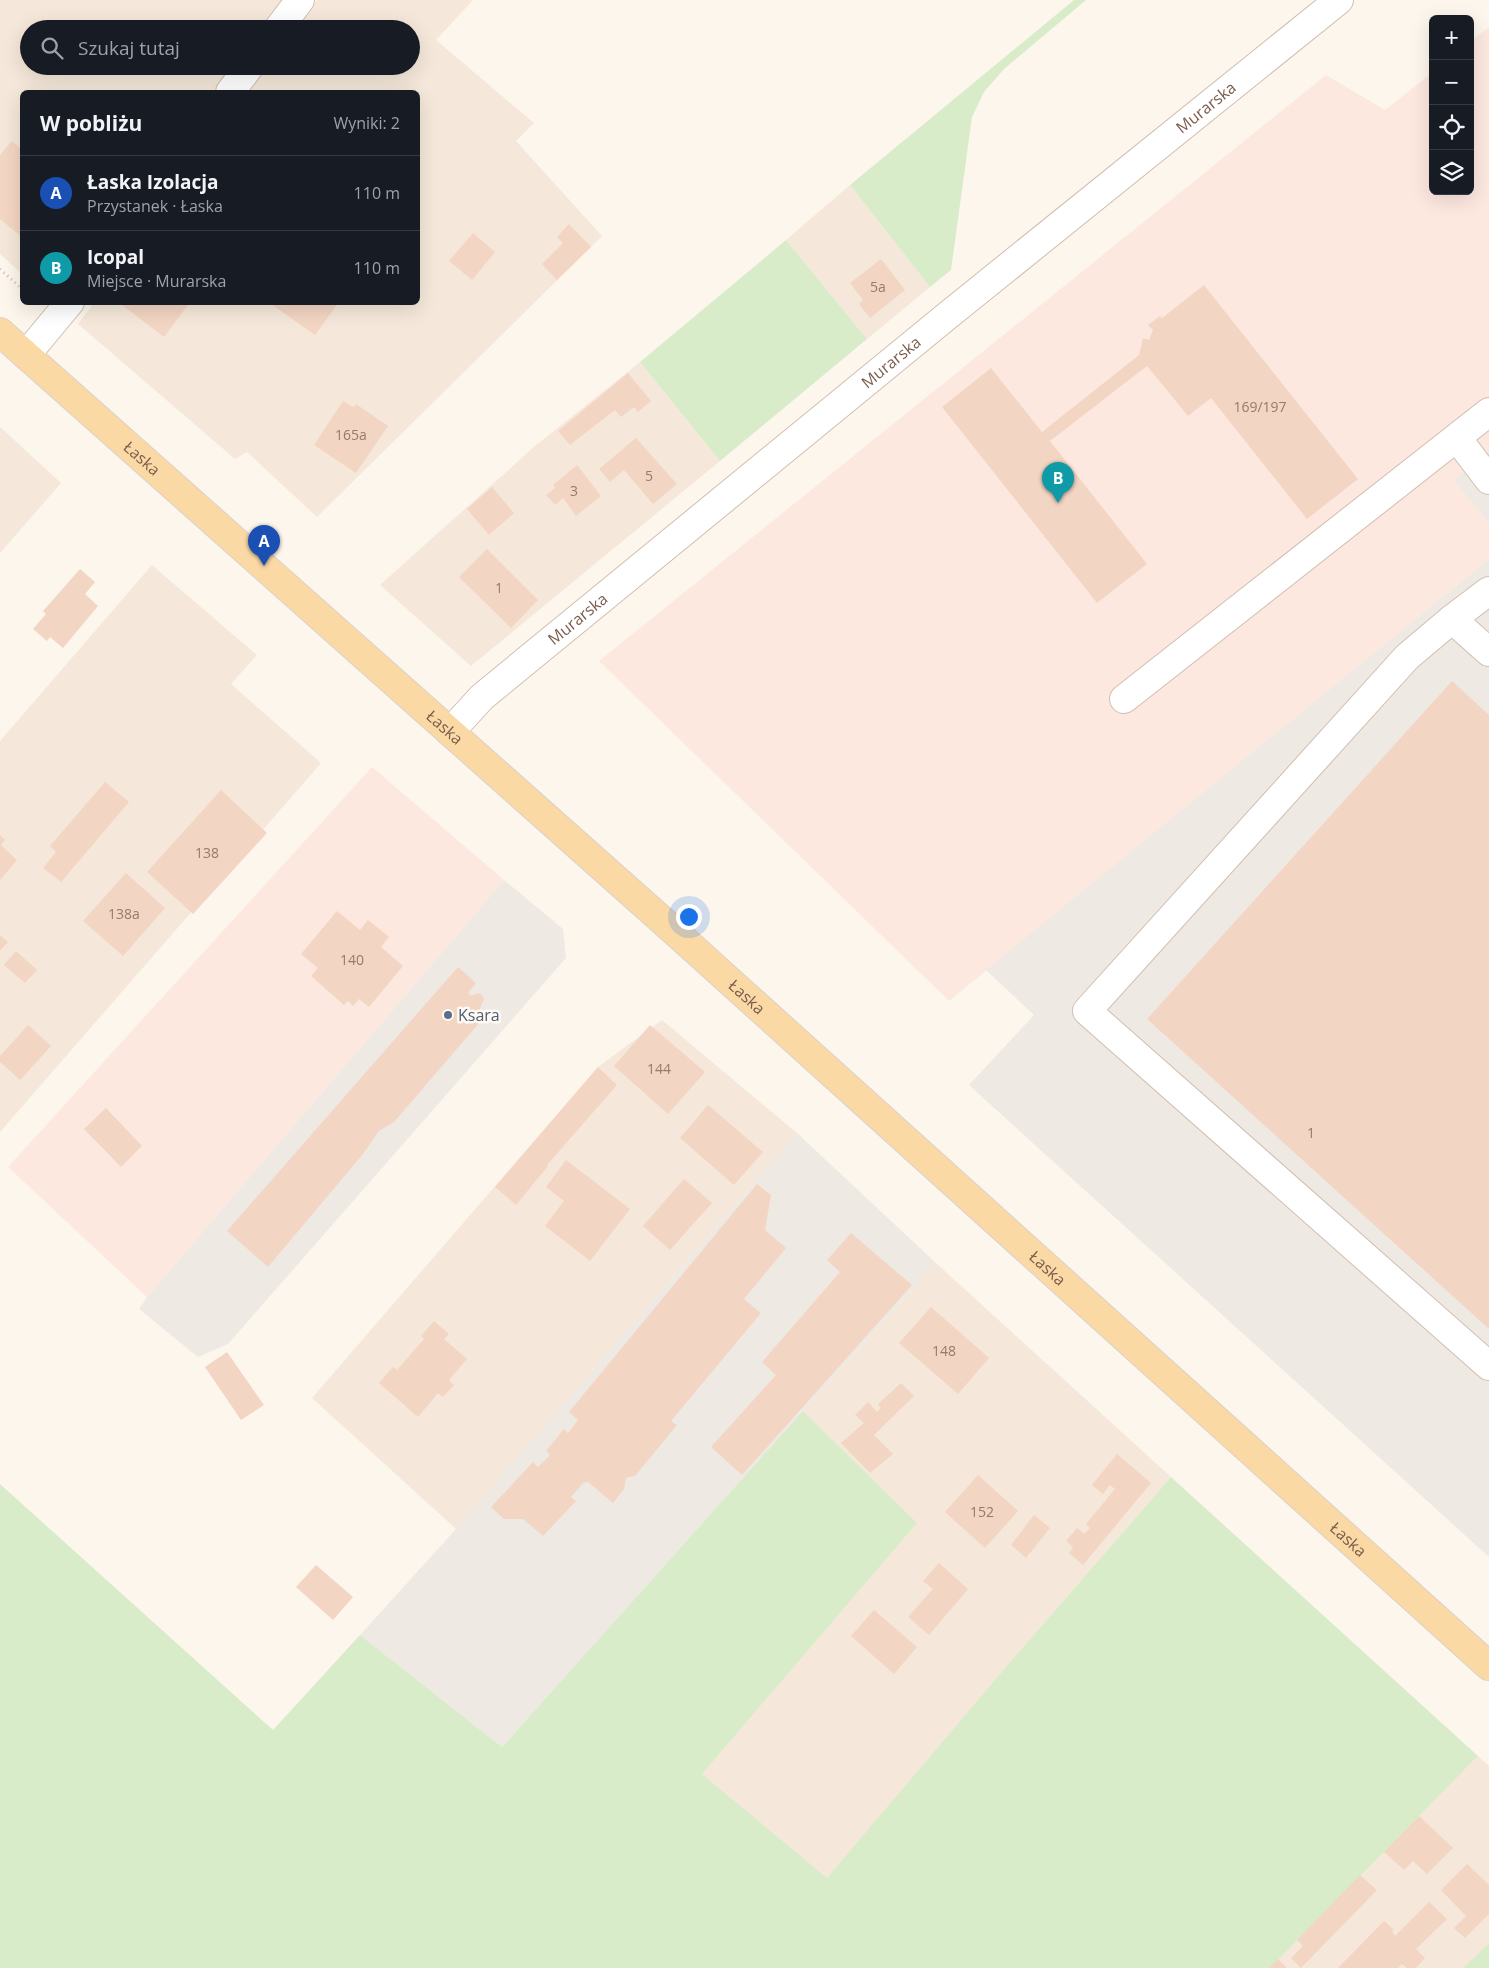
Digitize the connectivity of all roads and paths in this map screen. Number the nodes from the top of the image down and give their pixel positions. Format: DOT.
graph roads {
  1 [pos="300,0"];
  2 [pos="1339,0"];
  3 [pos="285,20"];
  4 [pos="243,75"];
  5 [pos="232,90"];
  6 [pos="0,269"];
  7 [pos="20,287"];
  8 [pos="68,305"];
  9 [pos="0,332"];
  10 [pos="26,355"];
  11 [pos="1489,412"];
  12 [pos="1457,438"];
  13 [pos="1489,480"];
  14 [pos="1489,591"];
  15 [pos="1452,618"];
  16 [pos="1489,652"];
  17 [pos="1124,699"];
  18 [pos="450,732"];
  19 [pos="1489,1366"];
  20 [pos="1489,1666"];
  1 -- 3 [label="street"];
  2 -- 18 [label="street, Murarska"];
  4 -- 5 [label="street"];
  6 -- 7 [label="path"];
  8 -- 10 [label="street"];
  9 -- 10 [label="main road, Łaska"];
  10 -- 18 [label="main road, Łaska"];
  11 -- 12 [label="street"];
  12 -- 13 [label="street"];
  12 -- 17 [label="street"];
  14 -- 15 [label="street"];
  15 -- 16 [label="street"];
  15 -- 19 [label="street"];
  18 -- 20 [label="main road, Łaska"];
}
